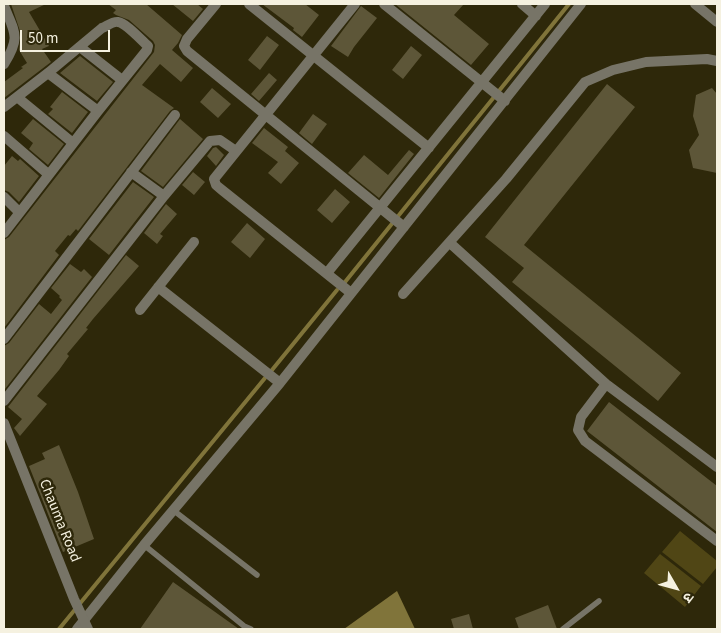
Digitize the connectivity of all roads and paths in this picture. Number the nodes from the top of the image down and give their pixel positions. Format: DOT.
graph roads {
  1 [pos="216,4"];
  2 [pos="249,4"];
  3 [pos="355,4"];
  4 [pos="384,4"];
  5 [pos="522,4"];
  6 [pos="546,4"];
  7 [pos="581,4"];
  8 [pos="694,4"];
  9 [pos="4,6"];
  10 [pos="536,16"];
  11 [pos="717,22"];
  12 [pos="80,47"];
  13 [pos="313,56"];
  14 [pos="717,61"];
  15 [pos="4,64"];
  16 [pos="48,73"];
  17 [pos="122,80"];
  18 [pos="482,83"];
  19 [pos="17,97"];
  20 [pos="500,97"];
  21 [pos="4,107"];
  22 [pos="98,111"];
  23 [pos="266,114"];
  24 [pos="175,115"];
  25 [pos="4,136"];
  26 [pos="73,143"];
  27 [pos="429,148"];
  28 [pos="236,151"];
  29 [pos="131,172"];
  30 [pos="48,174"];
  31 [pos="164,196"];
  32 [pos="4,197"];
  33 [pos="380,208"];
  34 [pos="19,212"];
  35 [pos="404,227"];
  36 [pos="4,233"];
  37 [pos="194,242"];
  38 [pos="450,243"];
  39 [pos="327,274"];
  40 [pos="158,287"];
  41 [pos="351,293"];
  42 [pos="403,294"];
  43 [pos="140,310"];
  44 [pos="4,339"];
  45 [pos="280,383"];
  46 [pos="606,384"];
  47 [pos="4,401"];
  48 [pos="4,423"];
  49 [pos="717,467"];
  50 [pos="173,510"];
  51 [pos="717,541"];
  52 [pos="144,545"];
  53 [pos="257,575"];
  54 [pos="599,601"];
  55 [pos="84,621"];
  56 [pos="77,629"];
  57 [pos="251,629"];
  58 [pos="563,629"];
  1 -- 23 [label="street"];
  2 -- 13 [label="street"];
  3 -- 13 [label="street"];
  4 -- 18 [label="street"];
  5 -- 10 [label="street"];
  6 -- 10 [label="street"];
  7 -- 20 [label="street"];
  8 -- 11 [label="street"];
  9 -- 15 [label="street"];
  10 -- 18 [label="street"];
  12 -- 16 [label="street"];
  12 -- 17 [label="street"];
  12 -- 17 [label="street"];
  13 -- 23 [label="street"];
  13 -- 27 [label="street"];
  14 -- 38 [label="street"];
  16 -- 19 [label="street"];
  16 -- 22 [label="street"];
  17 -- 22 [label="street"];
  18 -- 20 [label="street"];
  18 -- 27 [label="street"];
  19 -- 21 [label="street"];
  19 -- 26 [label="street"];
  20 -- 35 [label="street"];
  22 -- 26 [label="street"];
  23 -- 28 [label="street"];
  23 -- 33 [label="street"];
  24 -- 29 [label="street"];
  25 -- 30 [label="street"];
  26 -- 30 [label="street"];
  27 -- 33 [label="street"];
  28 -- 31 [label="street"];
  28 -- 39 [label="street"];
  29 -- 31 [label="street"];
  29 -- 44 [label="street"];
  30 -- 34 [label="street"];
  31 -- 47 [label="street"];
  32 -- 34 [label="street"];
  33 -- 35 [label="street"];
  33 -- 39 [label="street"];
  34 -- 36 [label="street"];
  35 -- 41 [label="street"];
  37 -- 40 [label="street"];
  38 -- 42 [label="street"];
  38 -- 46 [label="street"];
  39 -- 41 [label="street"];
  40 -- 43 [label="street"];
  40 -- 45 [label="street"];
  41 -- 45 [label="street"];
  45 -- 50 [label="street"];
  46 -- 49 [label="street"];
  46 -- 51 [label="street"];
  48 -- 55 [label="street, Chauma Road"];
  50 -- 52 [label="street"];
  50 -- 53 [label="lane"];
  52 -- 55 [label="street"];
  52 -- 57 [label="lane"];
  54 -- 58 [label="lane"];
  55 -- 56 [label="street"];
}
